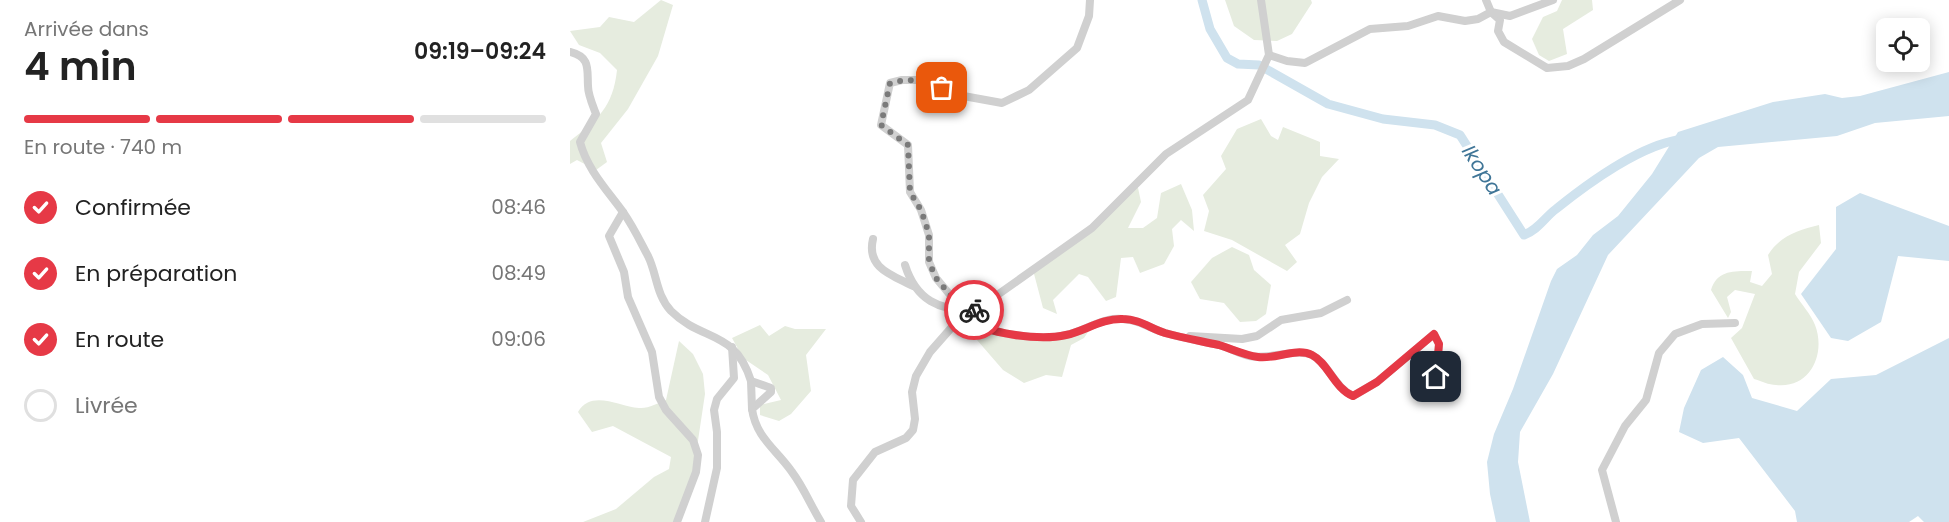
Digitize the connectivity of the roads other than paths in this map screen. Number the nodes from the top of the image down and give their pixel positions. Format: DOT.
graph roads {
  1 [pos="1090,0"];
  2 [pos="1261,0"];
  3 [pos="1486,0"];
  4 [pos="1553,0"];
  5 [pos="1680,0"];
  6 [pos="1491,12"];
  7 [pos="570,52"];
  8 [pos="1269,55"];
  9 [pos="623,212"];
  10 [pos="873,239"];
  11 [pos="905,265"];
  12 [pos="915,287"];
  13 [pos="1347,300"];
  14 [pos="975,310"];
  15 [pos="965,318"];
  16 [pos="1735,323"];
  17 [pos="1183,337"];
  18 [pos="732,346"];
  19 [pos="1436,377"];
  20 [pos="751,381"];
  21 [pos="752,409"];
  22 [pos="677,522"];
  23 [pos="705,522"];
  24 [pos="821,522"];
  25 [pos="861,522"];
  26 [pos="1616,522"];
  1 -- 14 [label="street"];
  2 -- 8 [label="street"];
  3 -- 6 [label="street"];
  4 -- 6 [label="street"];
  5 -- 6 [label="street"];
  6 -- 8 [label="street"];
  7 -- 9 [label="street"];
  8 -- 14 [label="street"];
  9 -- 18 [label="street"];
  9 -- 22 [label="street"];
  10 -- 12 [label="street"];
  11 -- 12 [label="street"];
  12 -- 14 [label="street"];
  13 -- 17 [label="street"];
  14 -- 15 [label="street"];
  15 -- 17 [label="street"];
  15 -- 25 [label="street"];
  16 -- 26 [label="street"];
  17 -- 19 [label="street"];
  18 -- 20 [label="street"];
  18 -- 23 [label="street"];
  20 -- 21 [label="street"];
  20 -- 21 [label="street"];
  21 -- 24 [label="street"];
}
